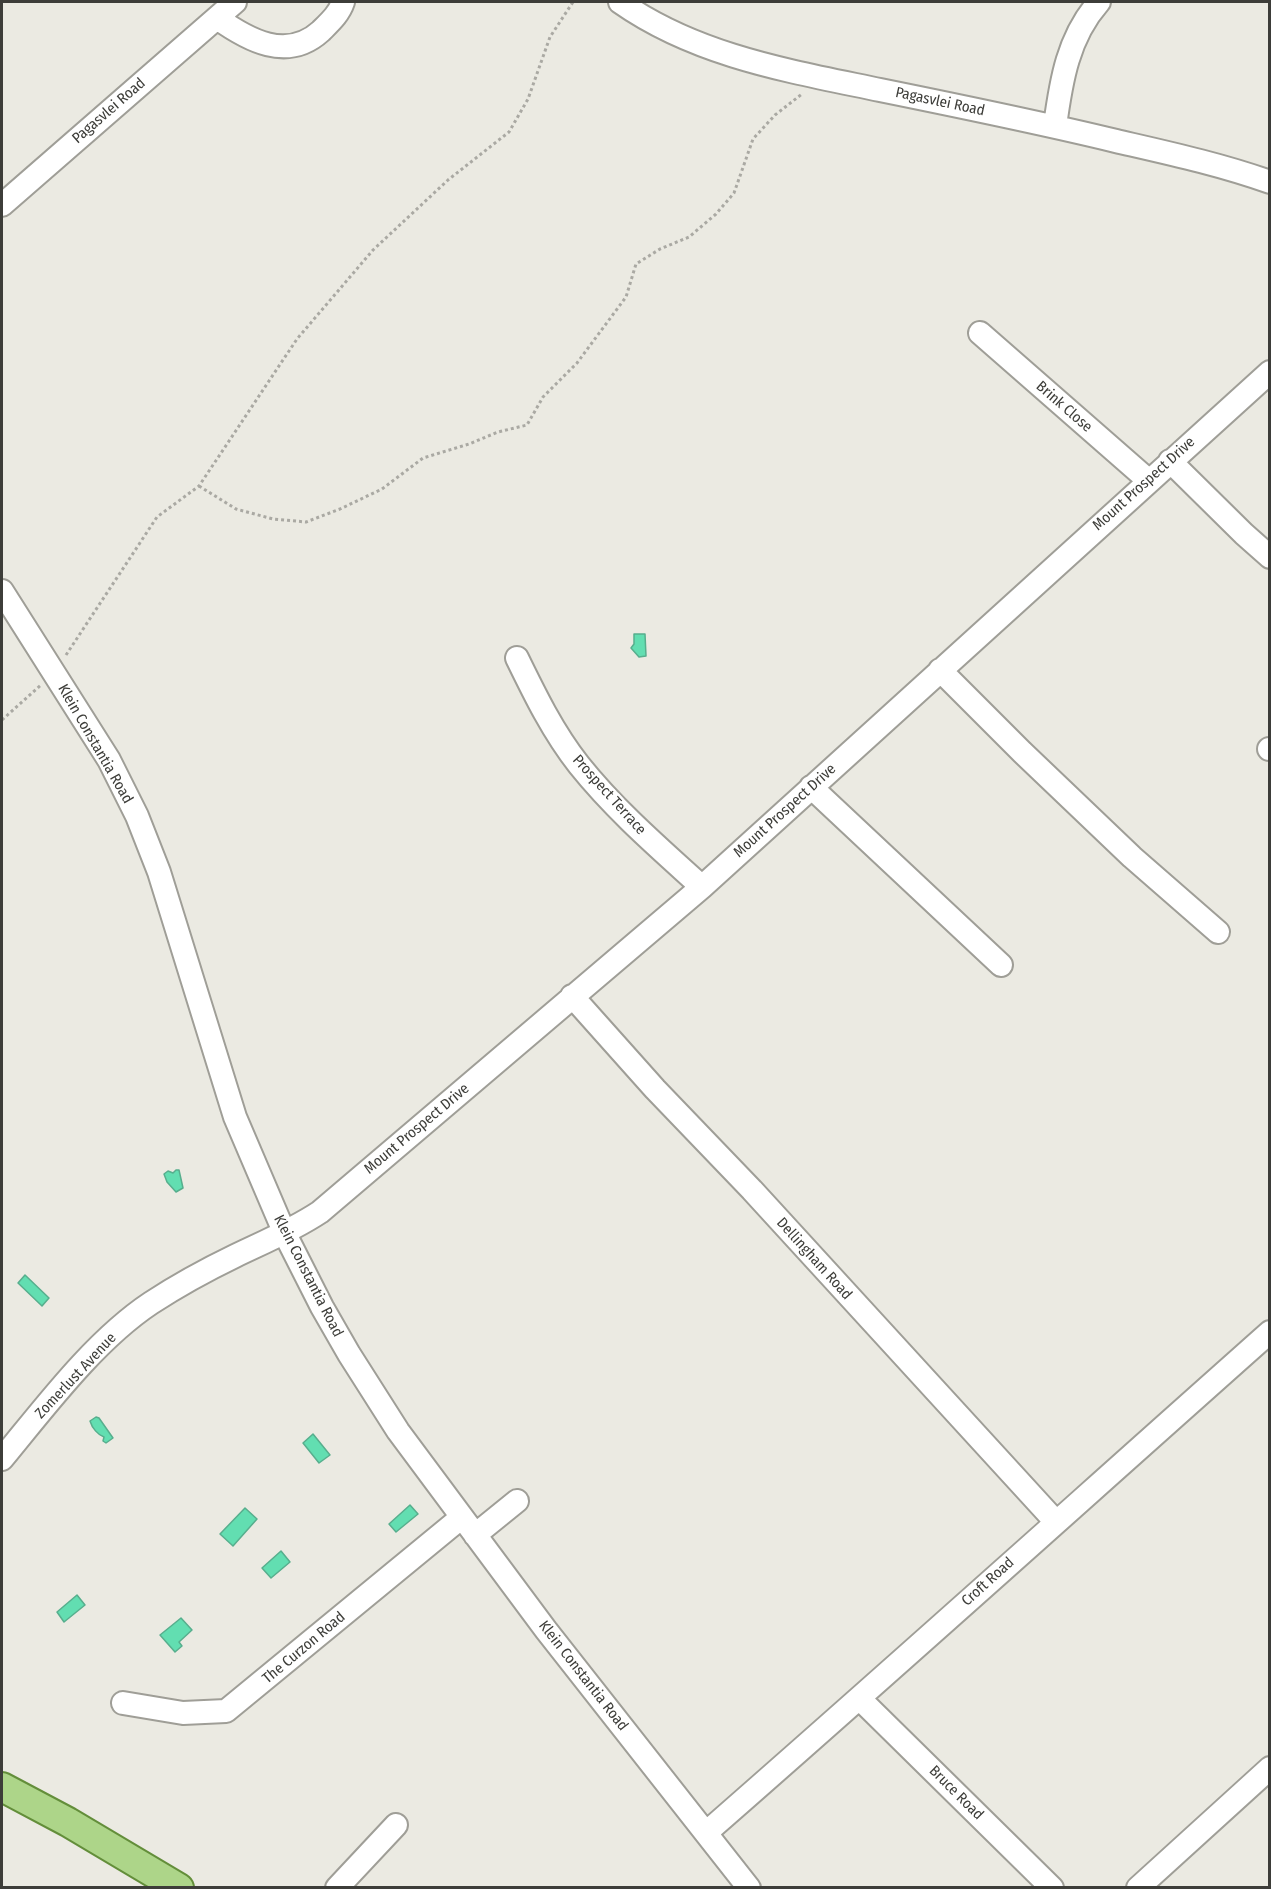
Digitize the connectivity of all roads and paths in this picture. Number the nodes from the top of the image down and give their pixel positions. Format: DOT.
graph roads {
  1 [pos="235,2"];
  2 [pos="343,2"];
  3 [pos="573,2"];
  4 [pos="620,2"];
  5 [pos="1099,2"];
  6 [pos="217,18"];
  7 [pos="822,78"];
  8 [pos="1055,126"];
  9 [pos="1269,182"];
  10 [pos="2,205"];
  11 [pos="980,333"];
  12 [pos="1269,372"];
  13 [pos="1170,461"];
  14 [pos="1148,480"];
  15 [pos="199,486"];
  16 [pos="1269,557"];
  17 [pos="2,591"];
  18 [pos="516,658"];
  19 [pos="940,670"];
  20 [pos="54,673"];
  21 [pos="2,720"];
  22 [pos="811,787"];
  23 [pos="702,887"];
  24 [pos="1218,932"];
  25 [pos="1001,965"];
  26 [pos="572,996"];
  27 [pos="285,1234"];
  28 [pos="1269,1332"];
  29 [pos="2,1459"];
  30 [pos="517,1501"];
  31 [pos="462,1517"];
  32 [pos="1056,1522"];
  33 [pos="475,1535"];
  34 [pos="860,1699"];
  35 [pos="123,1703"];
  36 [pos="1269,1768"];
  37 [pos="2,1787"];
  38 [pos="396,1825"];
  39 [pos="707,1832"];
  40 [pos="179,1887"];
  41 [pos="337,1887"];
  42 [pos="749,1887"];
  43 [pos="1052,1887"];
  44 [pos="1138,1887"];
  1 -- 6 [label="street, Pagasvlei Road"];
  2 -- 6 [label="street"];
  3 -- 15 [label="path"];
  4 -- 7 [label="street, Pagasvlei Road"];
  5 -- 8 [label="street"];
  6 -- 10 [label="street, Pagasvlei Road"];
  7 -- 8 [label="street, Pagasvlei Road"];
  7 -- 15 [label="path"];
  8 -- 9 [label="street, Pagasvlei Road"];
  11 -- 14 [label="street, Brink Close"];
  12 -- 13 [label="street, Mount Prospect Drive"];
  13 -- 14 [label="street, Mount Prospect Drive"];
  13 -- 16 [label="street"];
  14 -- 19 [label="street, Mount Prospect Drive"];
  15 -- 20 [label="path"];
  17 -- 20 [label="street, Klein Constantia Road"];
  18 -- 23 [label="street, Prospect Terrace"];
  19 -- 22 [label="street, Mount Prospect Drive"];
  19 -- 24 [label="street"];
  20 -- 21 [label="path"];
  20 -- 27 [label="street, Klein Constantia Road"];
  22 -- 23 [label="street, Mount Prospect Drive"];
  22 -- 25 [label="street"];
  23 -- 26 [label="street, Mount Prospect Drive"];
  26 -- 27 [label="street, Mount Prospect Drive"];
  26 -- 32 [label="street, Dellingham Road"];
  27 -- 29 [label="street, Zomerlust Avenue"];
  27 -- 31 [label="street, Klein Constantia Road"];
  28 -- 32 [label="street, Croft Road"];
  30 -- 33 [label="street"];
  31 -- 33 [label="street, Klein Constantia Road"];
  31 -- 35 [label="street, The Curzon Road"];
  32 -- 34 [label="street, Croft Road"];
  33 -- 39 [label="street, Klein Constantia Road"];
  34 -- 39 [label="street, Croft Road"];
  34 -- 43 [label="street, Bruce Road"];
  36 -- 44 [label="street"];
  37 -- 40 [label="main road"];
  38 -- 41 [label="street"];
  39 -- 42 [label="street, Klein Constantia Road"];
}
